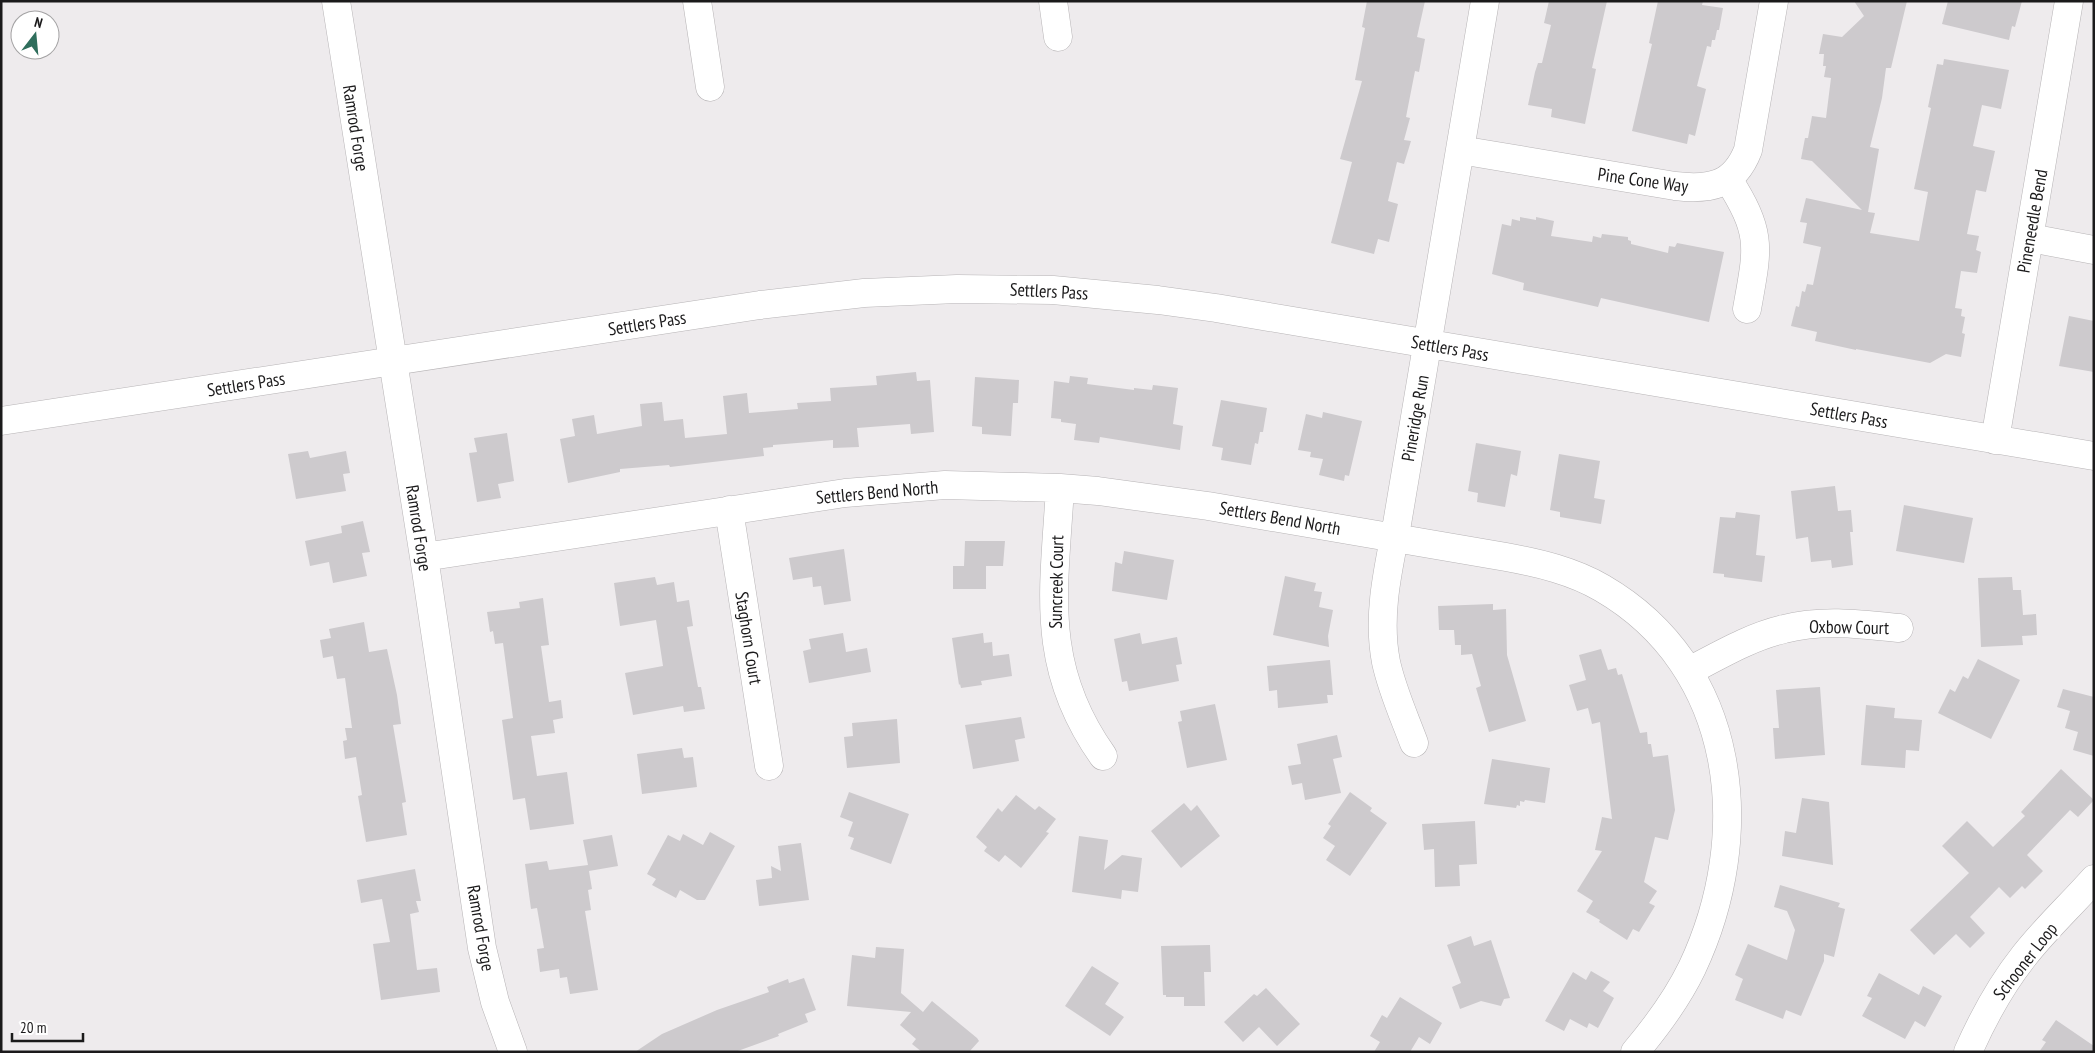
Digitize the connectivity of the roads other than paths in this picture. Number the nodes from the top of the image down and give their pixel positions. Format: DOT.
graph roads {
  1 [pos="336,1"];
  2 [pos="697,1"];
  3 [pos="1052,1"];
  4 [pos="1485,1"];
  5 [pos="1774,1"];
  6 [pos="2069,1"];
  7 [pos="1058,37"];
  8 [pos="710,87"];
  9 [pos="1460,150"];
  10 [pos="1728,179"];
  11 [pos="2030,238"];
  12 [pos="2094,250"];
  13 [pos="1747,309"];
  14 [pos="1428,344"];
  15 [pos="393,362"];
  16 [pos="1,421"];
  17 [pos="1995,440"];
  18 [pos="2094,456"];
  19 [pos="1060,488"];
  20 [pos="729,510"];
  21 [pos="1394,538"];
  22 [pos="424,557"];
  23 [pos="1899,628"];
  24 [pos="1689,672"];
  25 [pos="1414,743"];
  26 [pos="1103,756"];
  27 [pos="768,766"];
  28 [pos="2094,879"];
  29 [pos="513,1052"];
  30 [pos="1634,1052"];
  31 [pos="1968,1052"];
  1 -- 15 [label="street, Ramrod Forge"];
  2 -- 8 [label="street"];
  3 -- 7 [label="street"];
  4 -- 9 [label="street, Pineridge Run"];
  5 -- 10 [label="street"];
  6 -- 11 [label="street, Pineneedle Bend"];
  9 -- 10 [label="street, Pine Cone Way"];
  9 -- 14 [label="street, Pineridge Run"];
  10 -- 13 [label="street"];
  11 -- 12 [label="street"];
  11 -- 17 [label="street, Pineneedle Bend"];
  14 -- 15 [label="street, Settlers Pass"];
  14 -- 17 [label="street, Settlers Pass"];
  14 -- 21 [label="street, Pineridge Run"];
  15 -- 16 [label="street, Settlers Pass"];
  15 -- 22 [label="street, Ramrod Forge"];
  17 -- 18 [label="street, Settlers Pass"];
  19 -- 20 [label="street, Settlers Bend North"];
  19 -- 21 [label="street, Settlers Bend North"];
  19 -- 26 [label="street, Suncreek Court"];
  20 -- 22 [label="street, Settlers Bend North"];
  20 -- 27 [label="street, Staghorn Court"];
  21 -- 24 [label="street, Settlers Bend North"];
  21 -- 25 [label="street, Pineridge Run"];
  22 -- 29 [label="street, Ramrod Forge"];
  23 -- 24 [label="street, Oxbow Court"];
  24 -- 30 [label="street, Settlers Bend North"];
  28 -- 31 [label="street, Schooner Loop"];
}
